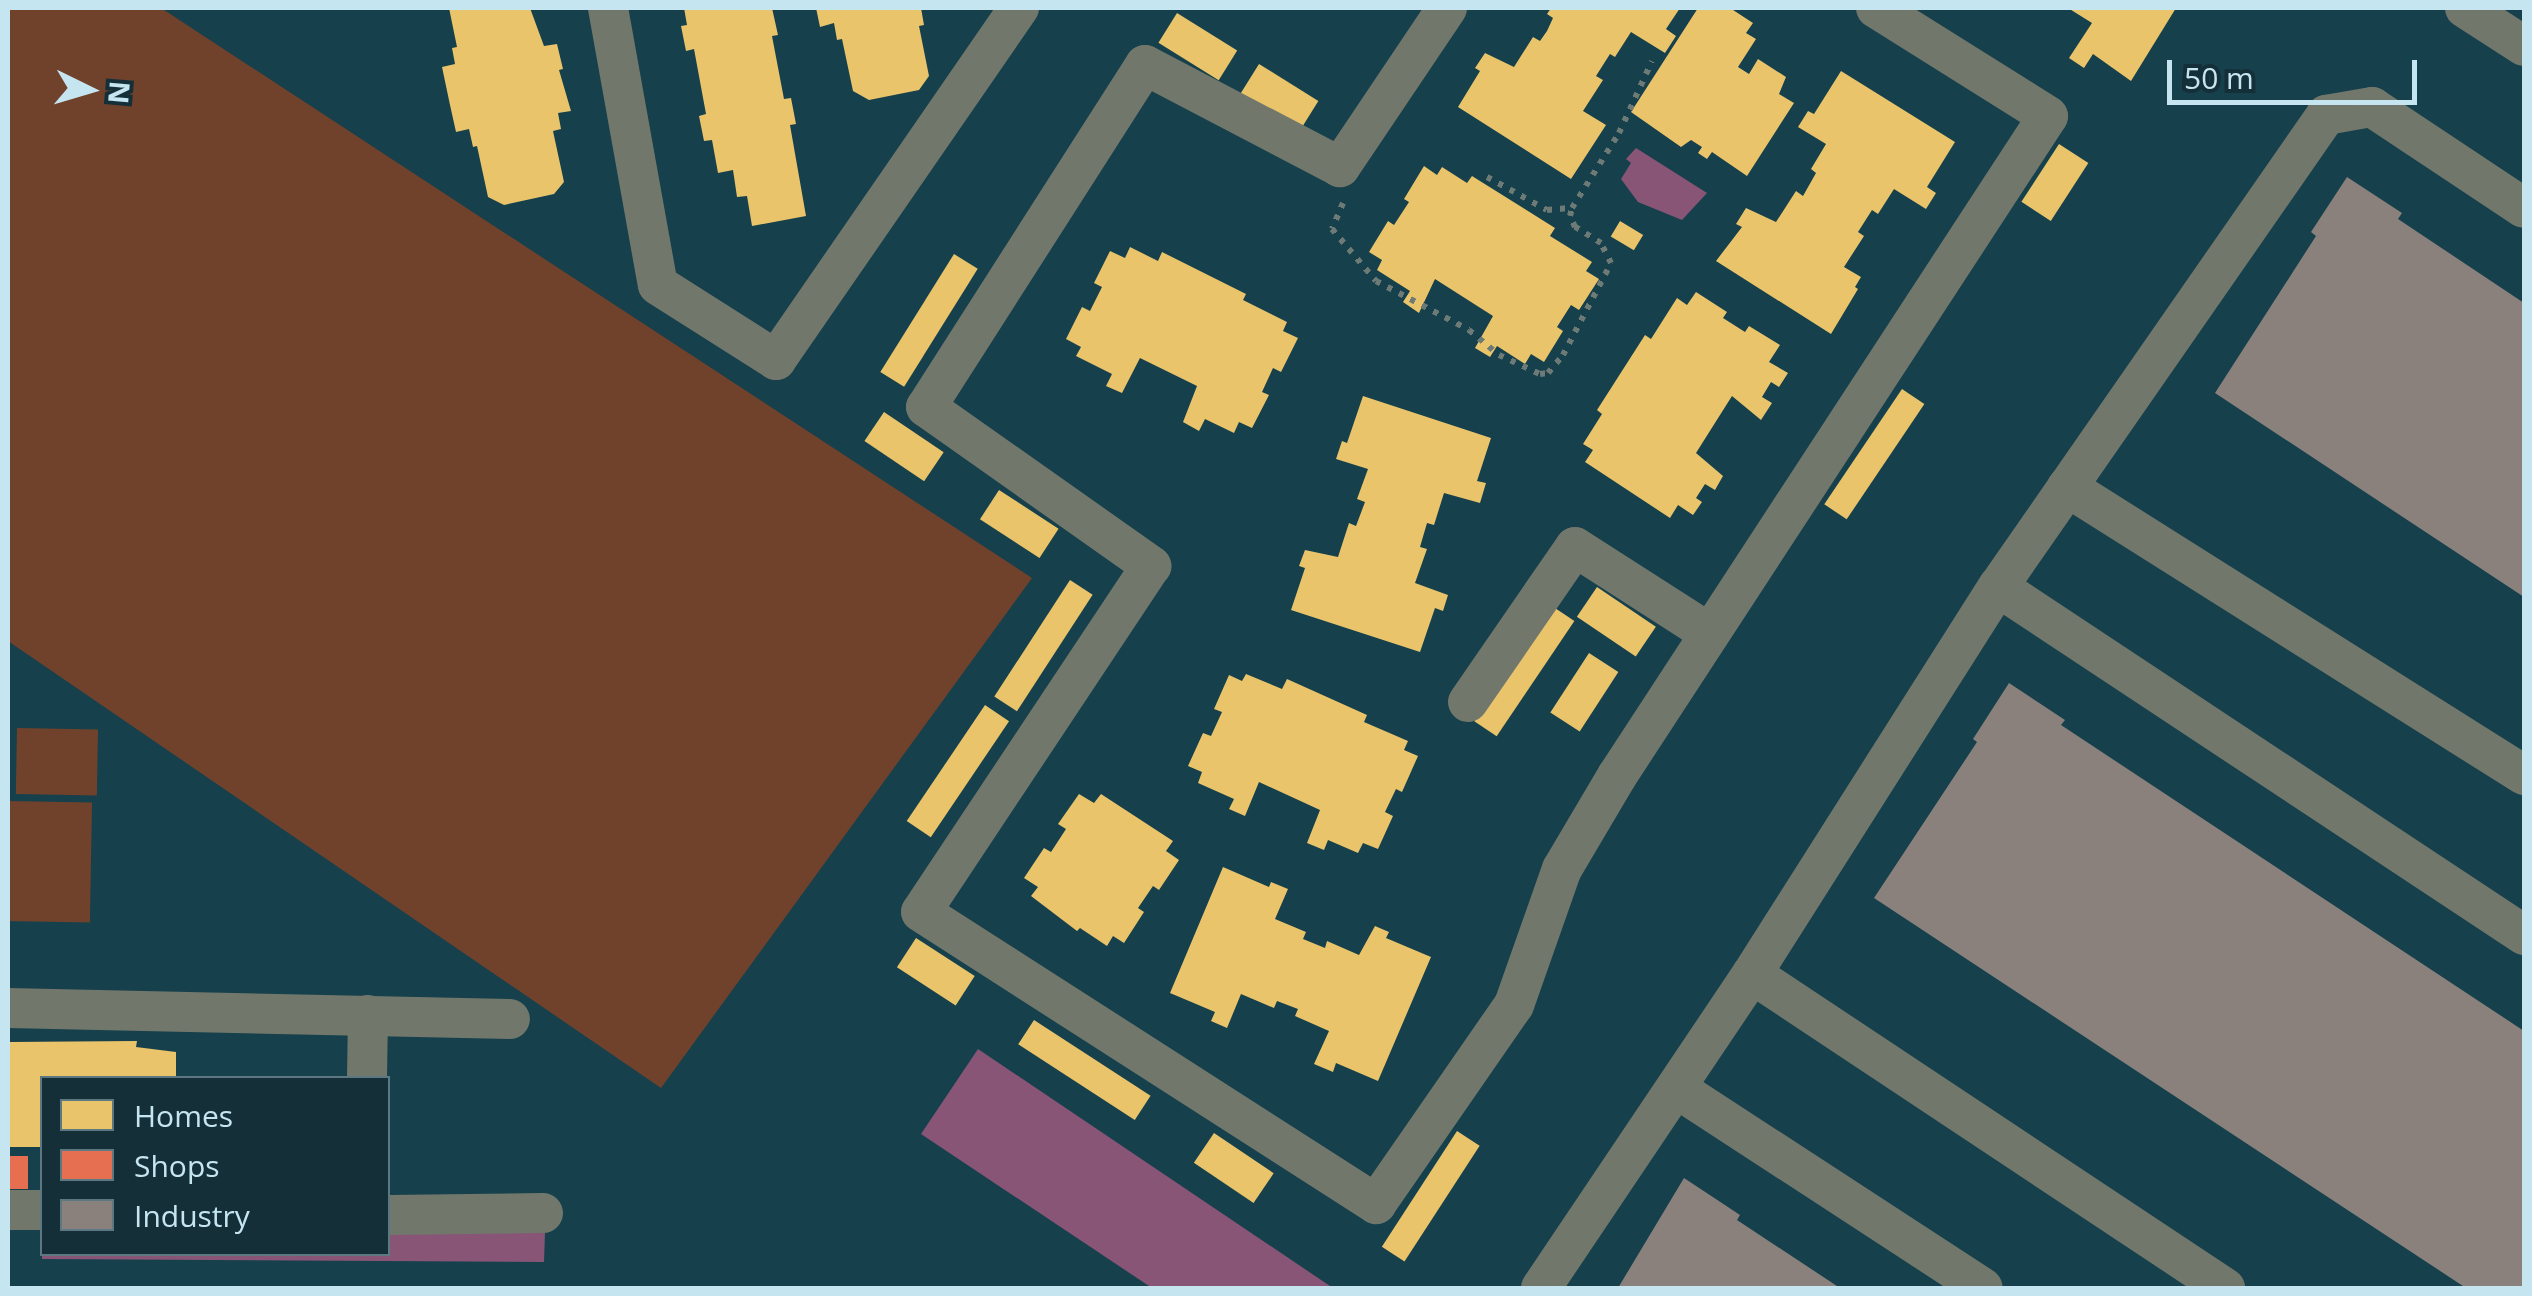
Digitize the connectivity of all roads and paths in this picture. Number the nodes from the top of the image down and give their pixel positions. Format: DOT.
graph roads {
  1 [pos="608,8"];
  2 [pos="1019,8"];
  3 [pos="1447,8"];
  4 [pos="1876,8"];
  5 [pos="2466,8"];
  6 [pos="2524,46"];
  7 [pos="1652,61"];
  8 [pos="1340,167"];
  9 [pos="1487,177"];
  10 [pos="1572,208"];
  11 [pos="2524,208"];
  12 [pos="2067,487"];
  13 [pos="1998,586"];
  14 [pos="1709,633"];
  15 [pos="1468,702"];
  16 [pos="2524,775"];
  17 [pos="2524,935"];
  18 [pos="1752,974"];
  19 [pos="8,1008"];
  20 [pos="368,1015"];
  21 [pos="510,1019"];
  22 [pos="368,1076"];
  23 [pos="1676,1088"];
  24 [pos="8,1210"];
  25 [pos="40,1210"];
  26 [pos="543,1214"];
  27 [pos="390,1215"];
  28 [pos="1540,1288"];
  29 [pos="1983,1288"];
  30 [pos="2225,1288"];
  1 -- 2 [label="street"];
  3 -- 8 [label="street"];
  4 -- 14 [label="street"];
  5 -- 6 [label="street"];
  7 -- 10 [label="path"];
  8 -- 10 [label="path"];
  8 -- 14 [label="street"];
  9 -- 10 [label="path"];
  11 -- 12 [label="street"];
  12 -- 13 [label="street"];
  12 -- 16 [label="street"];
  13 -- 17 [label="street"];
  13 -- 18 [label="street"];
  14 -- 15 [label="street"];
  18 -- 23 [label="street"];
  18 -- 30 [label="street"];
  19 -- 20 [label="street"];
  20 -- 21 [label="street"];
  20 -- 22 [label="street"];
  23 -- 28 [label="street"];
  23 -- 29 [label="street"];
  24 -- 25 [label="street"];
  26 -- 27 [label="street"];
}
